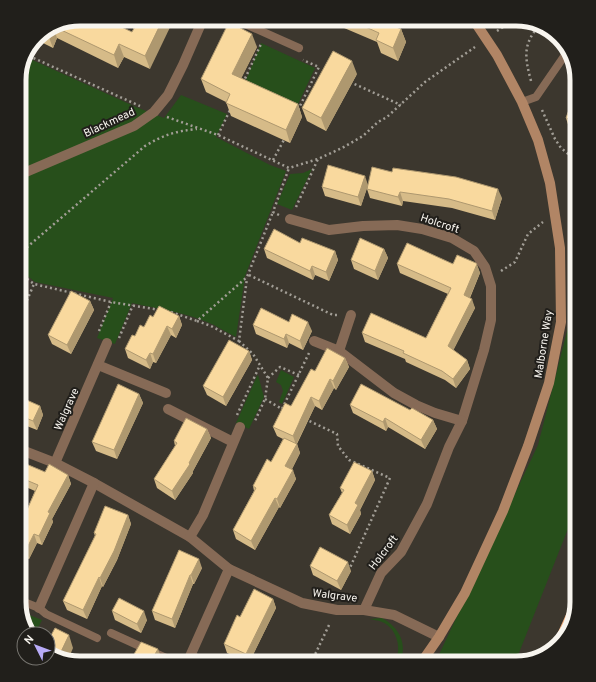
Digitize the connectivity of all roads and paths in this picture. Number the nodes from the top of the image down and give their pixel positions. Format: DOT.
graph roads {
  1 [pos="136,26"];
  2 [pos="200,26"];
  3 [pos="250,26"];
  4 [pos="478,26"];
  5 [pos="505,26"];
  6 [pos="132,33"];
  7 [pos="266,33"];
  8 [pos="491,36"];
  9 [pos="479,44"];
  10 [pos="299,48"];
  11 [pos="32,57"];
  12 [pos="564,57"];
  13 [pos="319,67"];
  14 [pos="326,70"];
  15 [pos="346,80"];
  16 [pos="241,88"];
  17 [pos="522,102"];
  18 [pos="401,105"];
  19 [pos="231,108"];
  20 [pos="154,112"];
  21 [pos="297,113"];
  22 [pos="199,128"];
  23 [pos="287,133"];
  24 [pos="218,135"];
  25 [pos="318,159"];
  26 [pos="273,160"];
  27 [pos="290,168"];
  28 [pos="26,172"];
  29 [pos="273,212"];
  30 [pos="555,213"];
  31 [pos="290,219"];
  32 [pos="26,248"];
  33 [pos="248,276"];
  34 [pos="26,278"];
  35 [pos="488,278"];
  36 [pos="34,284"];
  37 [pos="111,302"];
  38 [pos="26,303"];
  39 [pos="132,305"];
  40 [pos="161,310"];
  41 [pos="168,312"];
  42 [pos="351,315"];
  43 [pos="197,321"];
  44 [pos="98,333"];
  45 [pos="119,339"];
  46 [pos="239,341"];
  47 [pos="314,341"];
  48 [pos="107,343"];
  49 [pos="338,351"];
  50 [pos="98,364"];
  51 [pos="260,365"];
  52 [pos="299,374"];
  53 [pos="268,378"];
  54 [pos="166,393"];
  55 [pos="265,399"];
  56 [pos="168,409"];
  57 [pos="303,418"];
  58 [pos="238,422"];
  59 [pos="462,422"];
  60 [pos="253,424"];
  61 [pos="233,442"];
  62 [pos="26,452"];
  63 [pos="55,463"];
  64 [pos="94,483"];
  65 [pos="190,537"];
  66 [pos="229,569"];
  67 [pos="348,573"];
  68 [pos="26,603"];
  69 [pos="39,608"];
  70 [pos="337,610"];
  71 [pos="364,610"];
  72 [pos="111,633"];
  73 [pos="439,637"];
  74 [pos="97,638"];
  75 [pos="162,656"];
  76 [pos="190,656"];
  77 [pos="314,656"];
  78 [pos="426,656"];
  1 -- 6 [label="path"];
  2 -- 20 [label="street, Blackmead"];
  3 -- 7 [label="lane"];
  4 -- 17 [label="street, Malborne Way"];
  5 -- 8 [label="path"];
  7 -- 10 [label="lane"];
  7 -- 16 [label="path"];
  9 -- 18 [label="path"];
  10 -- 13 [label="path"];
  11 -- 20 [label="path"];
  12 -- 17 [label="lane"];
  13 -- 14 [label="path"];
  13 -- 21 [label="path"];
  15 -- 18 [label="path"];
  17 -- 30 [label="street, Malborne Way"];
  18 -- 25 [label="path"];
  19 -- 24 [label="path"];
  20 -- 22 [label="path"];
  20 -- 28 [label="street, Blackmead"];
  22 -- 24 [label="path"];
  22 -- 32 [label="path"];
  23 -- 26 [label="path"];
  24 -- 26 [label="path"];
  25 -- 27 [label="path"];
  25 -- 31 [label="path"];
  26 -- 27 [label="path"];
  27 -- 29 [label="path"];
  29 -- 31 [label="path"];
  29 -- 33 [label="path"];
  30 -- 35 [label="path"];
  30 -- 73 [label="street, Malborne Way"];
  31 -- 35 [label="street, Holcroft"];
  33 -- 42 [label="path"];
  33 -- 43 [label="path"];
  33 -- 46 [label="path"];
  34 -- 36 [label="path"];
  35 -- 59 [label="street, Holcroft"];
  36 -- 37 [label="path"];
  36 -- 38 [label="path"];
  37 -- 39 [label="path"];
  37 -- 44 [label="path"];
  39 -- 40 [label="path"];
  39 -- 45 [label="path"];
  41 -- 43 [label="path"];
  42 -- 49 [label="street"];
  43 -- 46 [label="path"];
  46 -- 51 [label="path"];
  47 -- 49 [label="street"];
  47 -- 52 [label="path"];
  48 -- 50 [label="street, Walgrave"];
  49 -- 59 [label="street"];
  50 -- 54 [label="street"];
  50 -- 63 [label="street, Walgrave"];
  51 -- 53 [label="path"];
  51 -- 58 [label="path"];
  52 -- 53 [label="path"];
  52 -- 55 [label="path"];
  53 -- 55 [label="path"];
  55 -- 60 [label="path"];
  56 -- 61 [label="street"];
  57 -- 67 [label="path"];
  58 -- 61 [label="street"];
  59 -- 71 [label="street, Holcroft"];
  61 -- 65 [label="street"];
  62 -- 63 [label="street, Walgrave"];
  63 -- 64 [label="street, Walgrave"];
  64 -- 65 [label="street, Walgrave"];
  64 -- 69 [label="street"];
  65 -- 66 [label="street, Walgrave"];
  66 -- 70 [label="street, Walgrave"];
  66 -- 76 [label="street"];
  68 -- 69 [label="lane"];
  69 -- 74 [label="lane"];
  70 -- 71 [label="street, Walgrave"];
  70 -- 77 [label="path"];
  71 -- 73 [label="street, Walgrave"];
  72 -- 75 [label="lane"];
  73 -- 78 [label="street, Malborne Way"];
}
